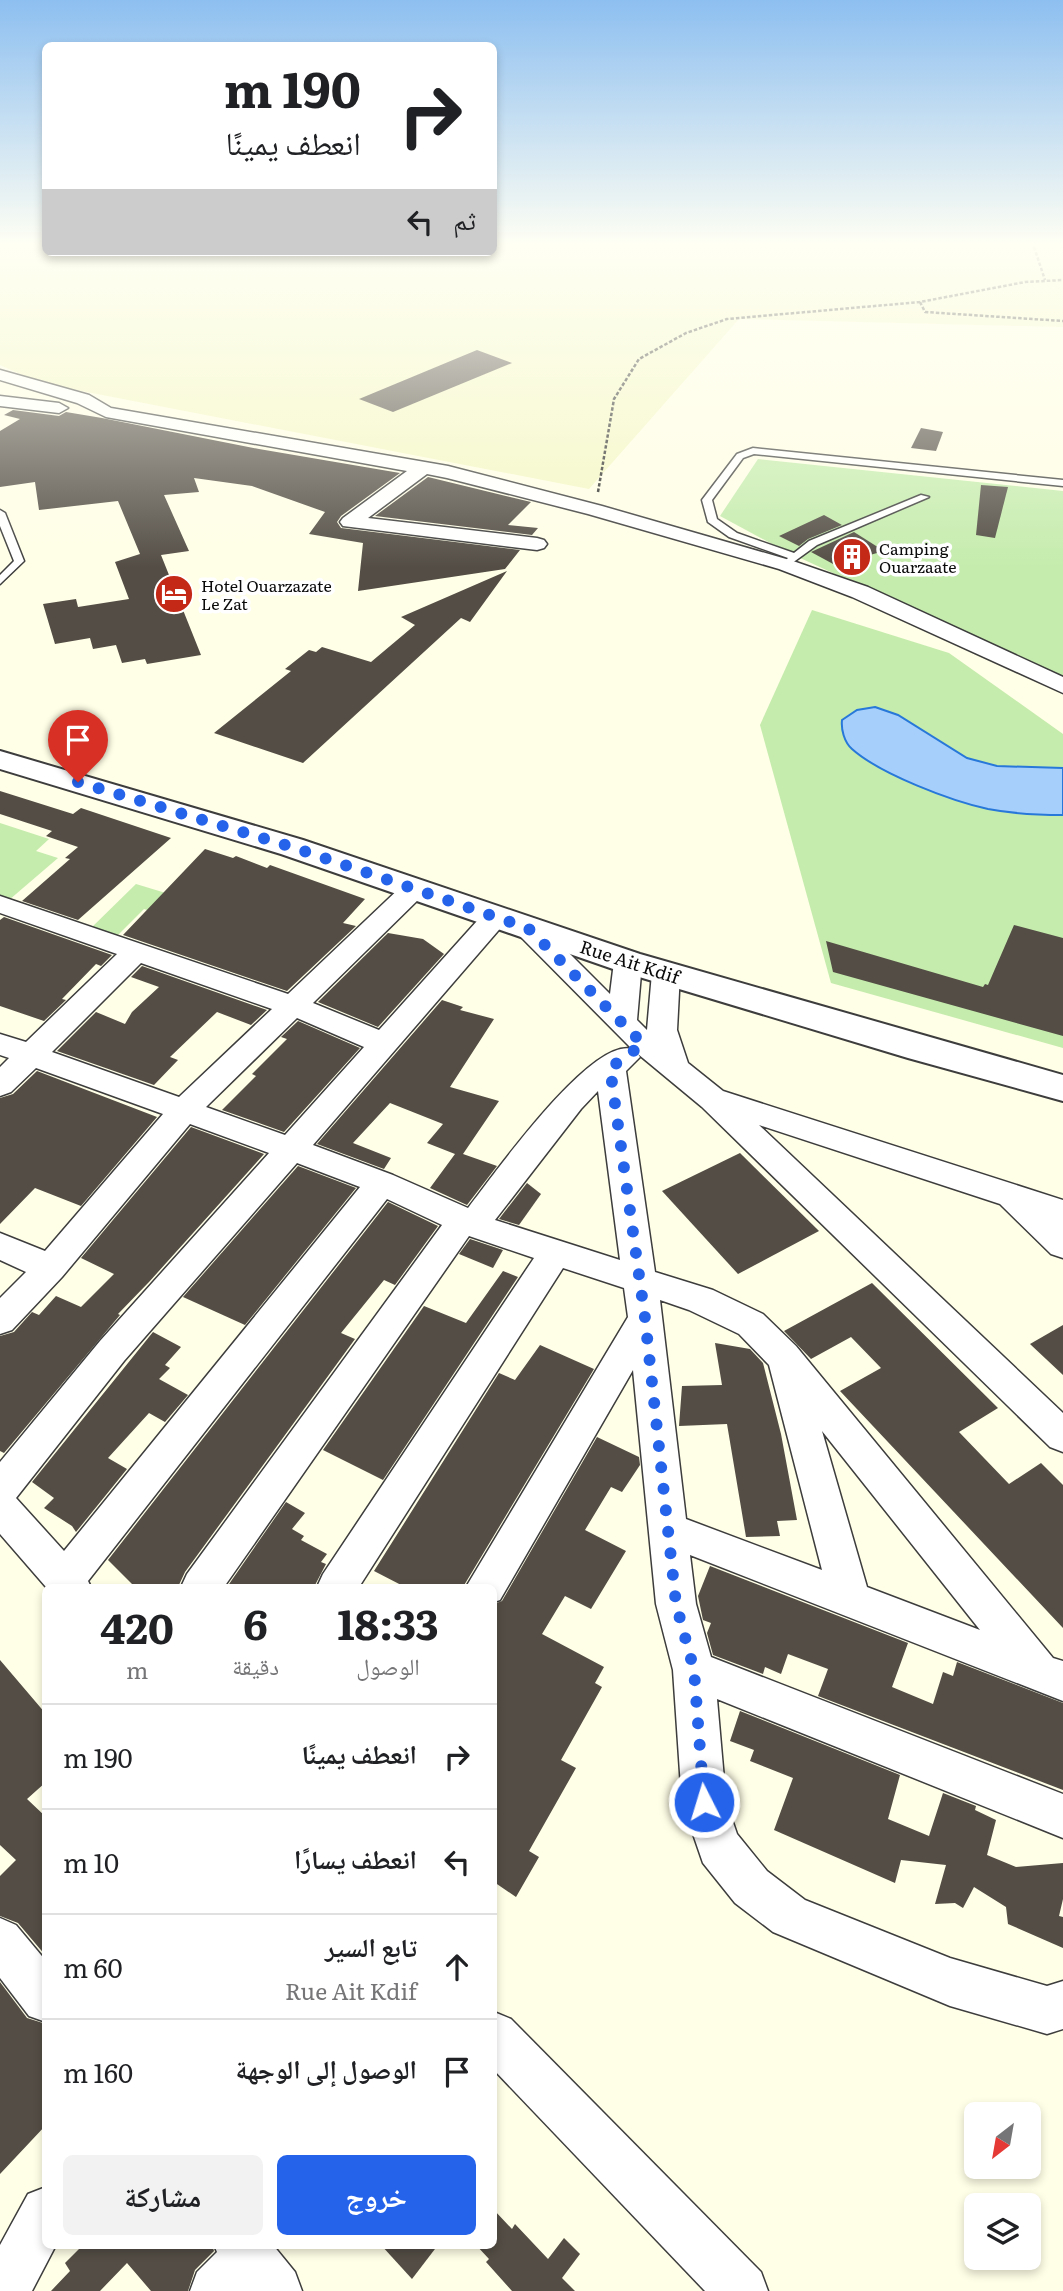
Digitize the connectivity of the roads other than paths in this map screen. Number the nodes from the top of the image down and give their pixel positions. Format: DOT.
graph roads {
  1 [pos="0,375"];
  2 [pos="0,401"];
  3 [pos="106,412"];
  4 [pos="423,468"];
  5 [pos="1063,483"];
  6 [pos="923,497"];
  7 [pos="0,513"];
  8 [pos="5,533"];
  9 [pos="537,544"];
  10 [pos="790,560"];
  11 [pos="0,581"];
  12 [pos="1063,686"];
  13 [pos="0,760"];
  14 [pos="414,889"];
  15 [pos="0,904"];
  16 [pos="496,917"];
  17 [pos="528,928"];
  18 [pos="136,952"];
  19 [pos="628,962"];
  20 [pos="666,973"];
  21 [pos="294,1006"];
  22 [pos="632,1033"];
  23 [pos="0,1044"];
  24 [pos="384,1044"];
  25 [pos="31,1056"];
  26 [pos="674,1065"];
  27 [pos="610,1068"];
  28 [pos="0,1085"];
  29 [pos="1063,1088"];
  30 [pos="713,1099"];
  31 [pos="184,1110"];
  32 [pos="292,1149"];
  33 [pos="382,1183"];
  34 [pos="1005,1192"];
  35 [pos="1063,1212"];
  36 [pos="469,1222"];
  37 [pos="0,1245"];
  38 [pos="1063,1245"];
  39 [pos="556,1251"];
  40 [pos="50,1268"];
  41 [pos="642,1298"];
  42 [pos="0,1320"];
  43 [pos="783,1356"];
  44 [pos="1063,1436"];
  45 [pos="0,1490"];
  46 [pos="0,1507"];
  47 [pos="668,1529"];
  48 [pos="67,1584"];
  49 [pos="203,1584"];
  50 [pos="339,1584"];
  51 [pos="488,1584"];
  52 [pos="850,1599"];
  53 [pos="694,1670"];
  54 [pos="1051,1676"];
  55 [pos="1063,1816"];
  56 [pos="3,1951"];
  57 [pos="42,1995"];
  58 [pos="1063,2005"];
  59 [pos="497,2039"];
  60 [pos="42,2220"];
  61 [pos="4,2291"];
  62 [pos="742,2291"];
  1 -- 3 [label="street"];
  2 -- 3 [label="street"];
  3 -- 4 [label="street"];
  4 -- 9 [label="street"];
  4 -- 10 [label="street"];
  5 -- 10 [label="lane"];
  6 -- 10 [label="lane"];
  7 -- 8 [label="lane"];
  8 -- 11 [label="lane"];
  10 -- 12 [label="street"];
  13 -- 14 [label="street, Rue Ait Kdif"];
  14 -- 16 [label="street, Rue Ait Kdif"];
  14 -- 21 [label="street"];
  15 -- 18 [label="street"];
  16 -- 17 [label="street, Rue Ait Kdif"];
  16 -- 24 [label="street"];
  17 -- 19 [label="street, Rue Ait Kdif"];
  17 -- 22 [label="street"];
  18 -- 21 [label="street"];
  18 -- 25 [label="street"];
  19 -- 20 [label="street, Rue Ait Kdif"];
  19 -- 22 [label="street"];
  20 -- 26 [label="street"];
  20 -- 29 [label="street, Rue Ait Kdif"];
  21 -- 24 [label="street"];
  21 -- 31 [label="street"];
  22 -- 26 [label="street"];
  22 -- 27 [label="street"];
  23 -- 25 [label="street"];
  24 -- 32 [label="street"];
  25 -- 28 [label="street"];
  25 -- 31 [label="street"];
  26 -- 30 [label="street"];
  27 -- 36 [label="street"];
  27 -- 41 [label="street"];
  30 -- 34 [label="street"];
  30 -- 44 [label="street"];
  31 -- 32 [label="street"];
  31 -- 40 [label="street"];
  32 -- 33 [label="street"];
  32 -- 45 [label="street"];
  33 -- 36 [label="street"];
  33 -- 48 [label="street"];
  34 -- 35 [label="street"];
  34 -- 38 [label="street"];
  36 -- 39 [label="street"];
  36 -- 49 [label="street"];
  37 -- 40 [label="street"];
  39 -- 41 [label="street"];
  39 -- 50 [label="street"];
  40 -- 42 [label="street"];
  41 -- 43 [label="street"];
  41 -- 47 [label="street"];
  41 -- 51 [label="street"];
  43 -- 52 [label="street"];
  43 -- 54 [label="street"];
  46 -- 48 [label="street"];
  47 -- 52 [label="street"];
  47 -- 53 [label="street"];
  52 -- 54 [label="street"];
  53 -- 55 [label="street"];
  53 -- 58 [label="street"];
  56 -- 57 [label="street"];
  59 -- 62 [label="street"];
  60 -- 61 [label="street"];
}
